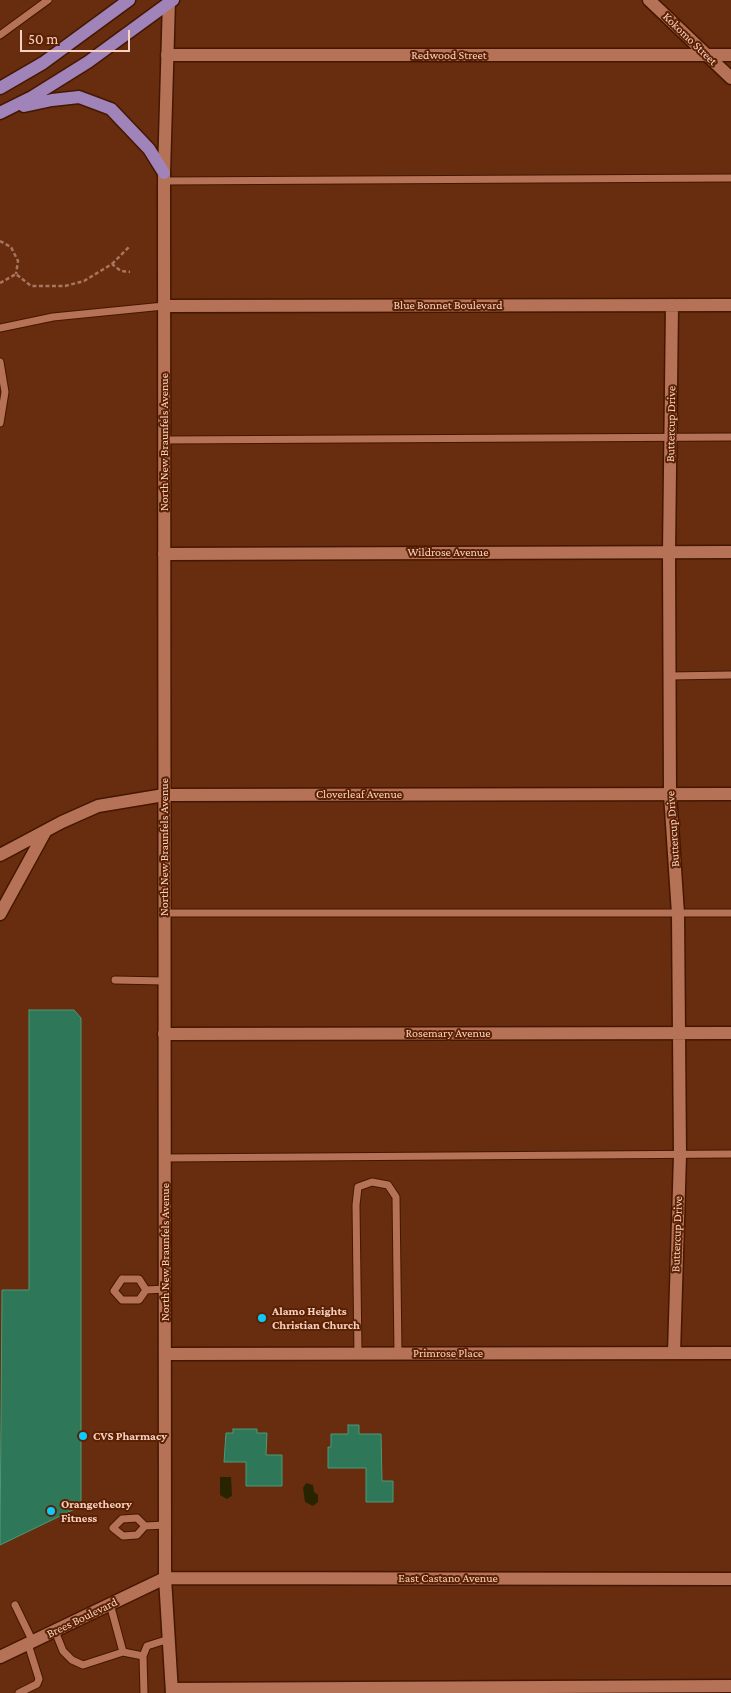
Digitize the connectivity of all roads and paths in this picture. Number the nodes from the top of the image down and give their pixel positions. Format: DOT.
graph roads {
  1 [pos="48,0"];
  2 [pos="112,0"];
  3 [pos="129,0"];
  4 [pos="649,0"];
  5 [pos="170,1"];
  6 [pos="96,26"];
  7 [pos="0,36"];
  8 [pos="167,54"];
  9 [pos="708,55"];
  10 [pos="731,55"];
  11 [pos="731,78"];
  12 [pos="0,88"];
  13 [pos="2,111"];
  14 [pos="164,177"];
  15 [pos="731,178"];
  16 [pos="0,241"];
  17 [pos="129,247"];
  18 [pos="112,264"];
  19 [pos="130,272"];
  20 [pos="16,274"];
  21 [pos="0,283"];
  22 [pos="672,305"];
  23 [pos="731,305"];
  24 [pos="164,306"];
  25 [pos="0,328"];
  26 [pos="0,362"];
  27 [pos="0,424"];
  28 [pos="671,436"];
  29 [pos="731,437"];
  30 [pos="164,440"];
  31 [pos="669,552"];
  32 [pos="731,552"];
  33 [pos="164,554"];
  34 [pos="731,675"];
  35 [pos="670,676"];
  36 [pos="164,794"];
  37 [pos="670,794"];
  38 [pos="731,794"];
  39 [pos="45,832"];
  40 [pos="0,855"];
  41 [pos="164,913"];
  42 [pos="731,913"];
  43 [pos="0,914"];
  44 [pos="678,914"];
  45 [pos="115,980"];
  46 [pos="164,981"];
  47 [pos="679,1033"];
  48 [pos="731,1033"];
  49 [pos="164,1034"];
  50 [pos="731,1154"];
  51 [pos="680,1156"];
  52 [pos="164,1158"];
  53 [pos="165,1289"];
  54 [pos="146,1290"];
  55 [pos="674,1353"];
  56 [pos="731,1353"];
  57 [pos="165,1354"];
  58 [pos="358,1354"];
  59 [pos="398,1354"];
  60 [pos="165,1525"];
  61 [pos="145,1526"];
  62 [pos="165,1578"];
  63 [pos="731,1579"];
  64 [pos="110,1604"];
  65 [pos="15,1605"];
  66 [pos="55,1631"];
  67 [pos="169,1640"];
  68 [pos="30,1643"];
  69 [pos="123,1652"];
  70 [pos="143,1656"];
  71 [pos="0,1658"];
  72 [pos="731,1686"];
  73 [pos="172,1691"];
  74 [pos="20,1693"];
  75 [pos="144,1693"];
  1 -- 7 [label="lane"];
  2 -- 6 [label="main road"];
  3 -- 6 [label="main road"];
  4 -- 9 [label="street, Kokomo Street"];
  5 -- 8 [label="street, North New Braunfels Avenue"];
  5 -- 13 [label="main road"];
  6 -- 12 [label="main road"];
  8 -- 9 [label="street, Redwood Street"];
  8 -- 14 [label="street, North New Braunfels Avenue"];
  9 -- 10 [label="street, Redwood Street"];
  9 -- 11 [label="street, Kokomo Street"];
  13 -- 14 [label="main road"];
  14 -- 15 [label="lane"];
  14 -- 24 [label="street, North New Braunfels Avenue"];
  16 -- 20 [label="path"];
  17 -- 18 [label="path"];
  18 -- 19 [label="path"];
  18 -- 20 [label="path"];
  20 -- 21 [label="path"];
  22 -- 23 [label="street, Blue Bonnet Boulevard"];
  22 -- 24 [label="street, Blue Bonnet Boulevard"];
  22 -- 28 [label="street, Buttercup Drive"];
  24 -- 25 [label="lane"];
  24 -- 30 [label="street, North New Braunfels Avenue"];
  26 -- 27 [label="lane"];
  28 -- 29 [label="lane"];
  28 -- 30 [label="lane"];
  28 -- 31 [label="street, Buttercup Drive"];
  30 -- 33 [label="street, North New Braunfels Avenue"];
  31 -- 32 [label="street, Wildrose Avenue"];
  31 -- 33 [label="street, Wildrose Avenue"];
  31 -- 35 [label="street, Buttercup Drive"];
  33 -- 36 [label="street, North New Braunfels Avenue"];
  34 -- 35 [label="lane"];
  35 -- 37 [label="street, Buttercup Drive"];
  36 -- 37 [label="street, Cloverleaf Avenue"];
  36 -- 39 [label="street, Cloverleaf Avenue"];
  36 -- 41 [label="street, North New Braunfels Avenue"];
  37 -- 38 [label="street, Cloverleaf Avenue"];
  37 -- 44 [label="street, Buttercup Drive"];
  39 -- 40 [label="street, Cloverleaf Avenue"];
  39 -- 43 [label="street"];
  41 -- 44 [label="lane"];
  41 -- 46 [label="street, North New Braunfels Avenue"];
  42 -- 44 [label="lane"];
  44 -- 47 [label="street, Buttercup Drive"];
  45 -- 46 [label="lane"];
  46 -- 49 [label="street, North New Braunfels Avenue"];
  47 -- 48 [label="street, Rosemary Avenue"];
  47 -- 49 [label="street, Rosemary Avenue"];
  47 -- 51 [label="street, Buttercup Drive"];
  49 -- 52 [label="street, North New Braunfels Avenue"];
  50 -- 51 [label="lane"];
  51 -- 52 [label="lane"];
  51 -- 55 [label="street, Buttercup Drive"];
  52 -- 53 [label="street, North New Braunfels Avenue"];
  53 -- 54 [label="lane"];
  53 -- 57 [label="street, North New Braunfels Avenue"];
  55 -- 56 [label="street, Primrose Place"];
  55 -- 59 [label="street, Primrose Place"];
  57 -- 58 [label="street, Primrose Place"];
  57 -- 60 [label="street, North New Braunfels Avenue"];
  58 -- 59 [label="street, Primrose Place"];
  58 -- 59 [label="lane"];
  60 -- 61 [label="lane"];
  60 -- 62 [label="street, North New Braunfels Avenue"];
  62 -- 63 [label="street, East Castano Avenue"];
  62 -- 64 [label="street, Brees Boulevard"];
  62 -- 67 [label="street, North New Braunfels Avenue"];
  64 -- 66 [label="street, Brees Boulevard"];
  64 -- 69 [label="lane"];
  65 -- 68 [label="lane"];
  66 -- 68 [label="street, Brees Boulevard"];
  66 -- 69 [label="lane"];
  67 -- 70 [label="lane"];
  67 -- 73 [label="street, North New Braunfels Avenue"];
  68 -- 71 [label="street, Brees Boulevard"];
  68 -- 74 [label="lane"];
  69 -- 70 [label="lane"];
  70 -- 75 [label="lane"];
  72 -- 73 [label="street"];
}
